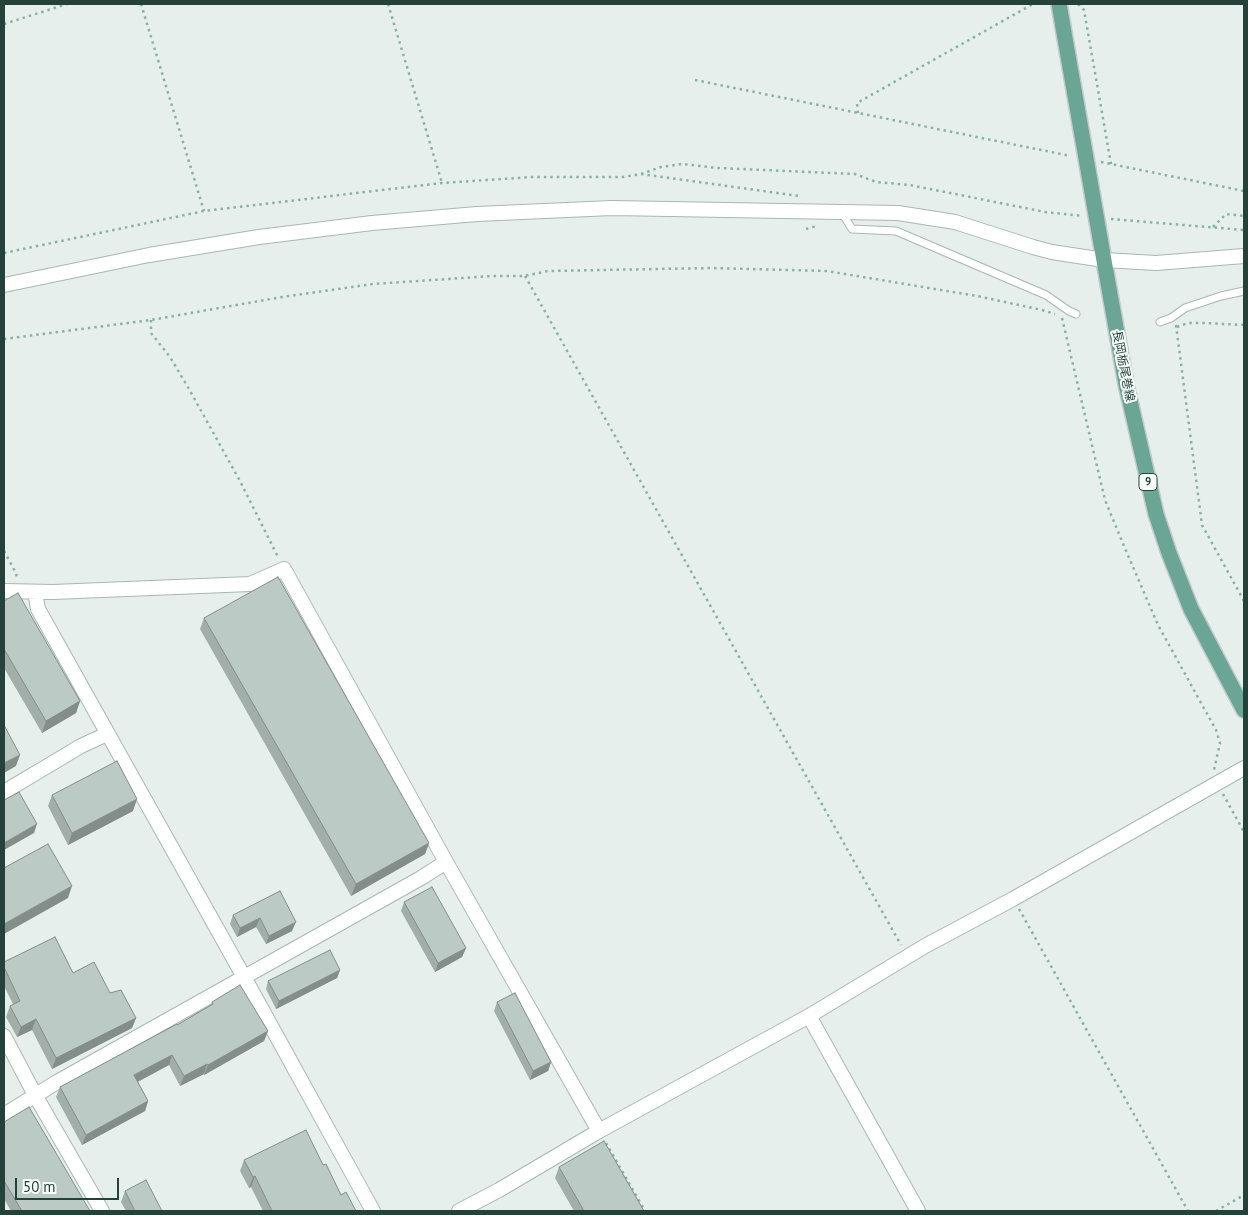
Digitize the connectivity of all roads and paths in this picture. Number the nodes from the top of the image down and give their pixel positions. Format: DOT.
graph roads {
  1 [pos="67,4"];
  2 [pos="141,4"];
  3 [pos="388,4"];
  4 [pos="1033,4"];
  5 [pos="1059,4"];
  6 [pos="1078,4"];
  7 [pos="4,24"];
  8 [pos="696,80"];
  9 [pos="858,113"];
  10 [pos="1068,156"];
  11 [pos="1111,164"];
  12 [pos="1116,165"];
  13 [pos="641,174"];
  14 [pos="442,183"];
  15 [pos="1244,191"];
  16 [pos="806,197"];
  17 [pos="204,211"];
  18 [pos="841,211"];
  19 [pos="1244,216"];
  20 [pos="1213,227"];
  21 [pos="1244,256"];
  22 [pos="1104,260"];
  23 [pos="524,276"];
  24 [pos="4,285"];
  25 [pos="1244,291"];
  26 [pos="1076,314"];
  27 [pos="1171,318"];
  28 [pos="151,320"];
  29 [pos="1160,322"];
  30 [pos="1244,325"];
  31 [pos="1177,327"];
  32 [pos="4,339"];
  33 [pos="4,551"];
  34 [pos="284,568"];
  35 [pos="16,573"];
  36 [pos="4,591"];
  37 [pos="35,592"];
  38 [pos="1244,601"];
  39 [pos="1244,710"];
  40 [pos="107,734"];
  41 [pos="1244,768"];
  42 [pos="1217,783"];
  43 [pos="4,792"];
  44 [pos="1244,832"];
  45 [pos="446,862"];
  46 [pos="1013,899"];
  47 [pos="908,957"];
  48 [pos="244,976"];
  49 [pos="809,1016"];
  50 [pos="4,1036"];
  51 [pos="35,1095"];
  52 [pos="4,1115"];
  53 [pos="599,1131"];
  54 [pos="1244,1195"];
  55 [pos="102,1211"];
  56 [pos="373,1211"];
  57 [pos="459,1211"];
  58 [pos="645,1211"];
  59 [pos="918,1211"];
  60 [pos="1188,1211"];
  61 [pos="1216,1211"];
  1 -- 7 [label="path"];
  2 -- 17 [label="path"];
  3 -- 14 [label="path"];
  4 -- 9 [label="path"];
  5 -- 22 [label="main road, 長岡栃尾巻線 / 9, bridge"];
  6 -- 11 [label="path"];
  8 -- 9 [label="path"];
  9 -- 10 [label="path"];
  12 -- 15 [label="path"];
  13 -- 16 [label="path"];
  18 -- 22 [label="street"];
  18 -- 24 [label="street"];
  18 -- 26 [label="lane"];
  19 -- 20 [label="path"];
  21 -- 22 [label="street"];
  22 -- 39 [label="main road, 長岡栃尾巻線 / 9"];
  23 -- 28 [label="path"];
  23 -- 42 [label="path"];
  23 -- 47 [label="path"];
  25 -- 27 [label="lane"];
  27 -- 29 [label="lane"];
  27 -- 31 [label="path"];
  28 -- 32 [label="path"];
  28 -- 34 [label="path"];
  30 -- 31 [label="path"];
  31 -- 38 [label="path"];
  33 -- 35 [label="path"];
  34 -- 37 [label="street"];
  34 -- 45 [label="street"];
  36 -- 37 [label="street"];
  37 -- 40 [label="street"];
  40 -- 43 [label="street"];
  40 -- 48 [label="street"];
  41 -- 42 [label="street"];
  42 -- 44 [label="path"];
  42 -- 46 [label="street"];
  45 -- 48 [label="street"];
  45 -- 53 [label="street"];
  46 -- 47 [label="street"];
  46 -- 60 [label="path"];
  47 -- 49 [label="street"];
  48 -- 51 [label="street"];
  48 -- 56 [label="street"];
  49 -- 53 [label="street"];
  49 -- 59 [label="street"];
  50 -- 51 [label="street"];
  51 -- 52 [label="street"];
  51 -- 55 [label="street"];
  53 -- 57 [label="street"];
  53 -- 58 [label="path"];
  54 -- 61 [label="path"];
}
